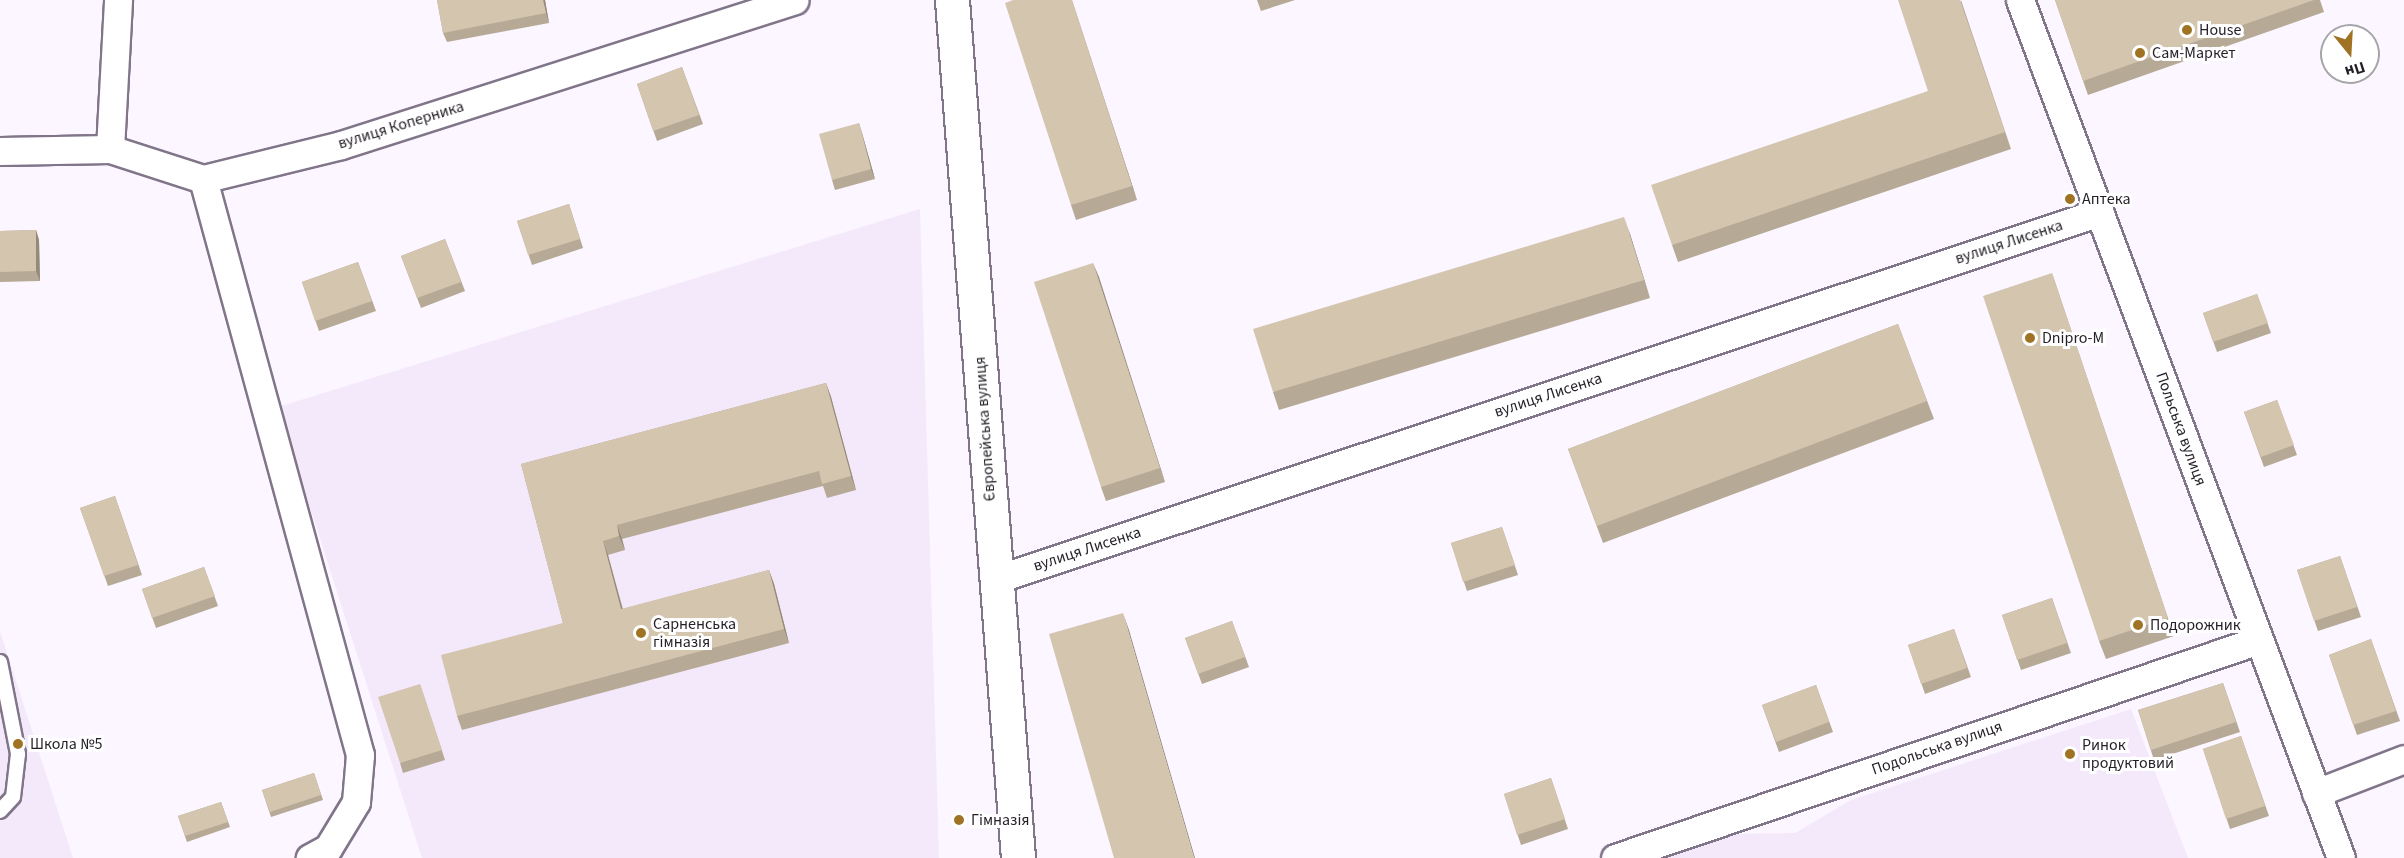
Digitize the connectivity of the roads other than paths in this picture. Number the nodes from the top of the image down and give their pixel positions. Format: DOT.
graph roads {
  1 [pos="118,0"];
  2 [pos="794,0"];
  3 [pos="952,0"];
  4 [pos="2020,0"];
  5 [pos="110,149"];
  6 [pos="0,151"];
  7 [pos="203,179"];
  8 [pos="2100,212"];
  9 [pos="997,579"];
  10 [pos="2259,640"];
  11 [pos="0,662"];
  12 [pos="2404,759"];
  13 [pos="2316,794"];
  14 [pos="0,811"];
  15 [pos="310,858"];
  16 [pos="1018,858"];
  17 [pos="1615,858"];
  18 [pos="2341,858"];
  1 -- 5 [label="street"];
  2 -- 7 [label="street, вулиця Коперника"];
  3 -- 9 [label="main road, Європейська вулиця"];
  4 -- 8 [label="street, Польська вулиця"];
  5 -- 6 [label="street"];
  5 -- 7 [label="street"];
  7 -- 15 [label="street"];
  8 -- 9 [label="street, вулиця Лисенка"];
  8 -- 10 [label="street, Польська вулиця"];
  9 -- 16 [label="main road, Європейська вулиця"];
  10 -- 13 [label="street, Польська вулиця"];
  10 -- 17 [label="street, Подольська вулиця"];
  11 -- 14 [label="lane"];
  12 -- 13 [label="street"];
  13 -- 18 [label="street, Польська вулиця"];
}
